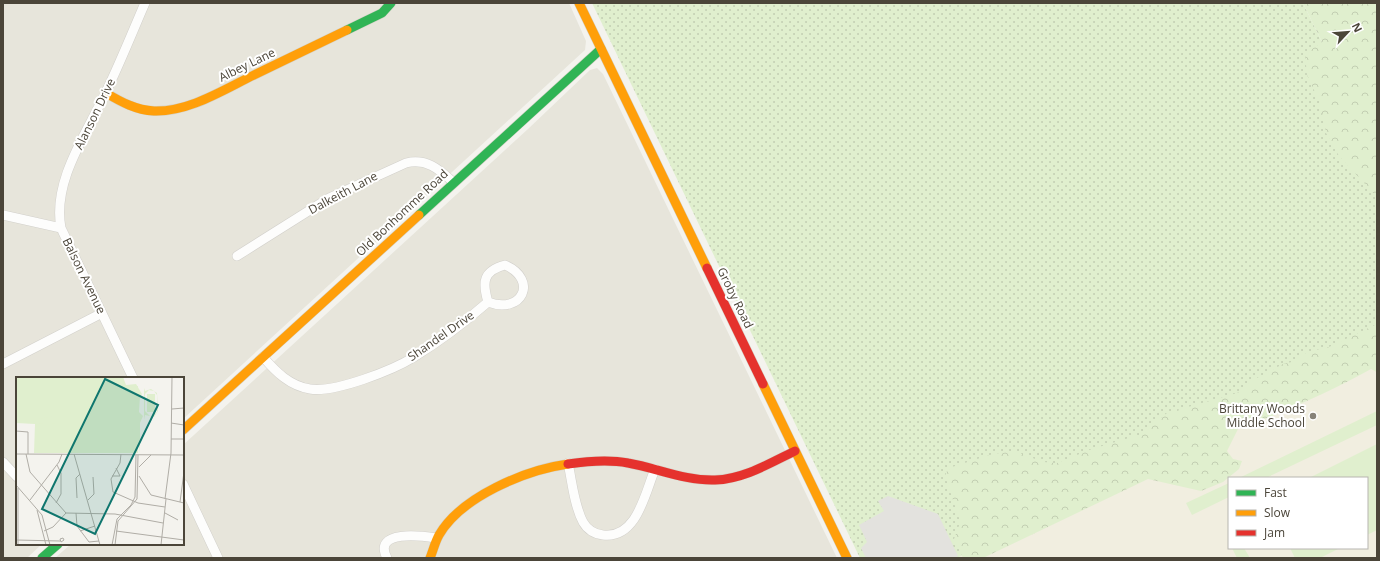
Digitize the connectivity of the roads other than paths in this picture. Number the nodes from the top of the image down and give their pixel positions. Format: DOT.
graph roads {
  1 [pos="146,3"];
  2 [pos="391,3"];
  3 [pos="579,3"];
  4 [pos="601,49"];
  5 [pos="106,93"];
  6 [pos="453,182"];
  7 [pos="3,215"];
  8 [pos="61,228"];
  9 [pos="237,256"];
  10 [pos="488,302"];
  11 [pos="102,313"];
  12 [pos="263,357"];
  13 [pos="3,364"];
  14 [pos="132,377"];
  15 [pos="184,429"];
  16 [pos="795,451"];
  17 [pos="3,462"];
  18 [pos="568,463"];
  19 [pos="655,469"];
  20 [pos="16,476"];
  21 [pos="184,486"];
  22 [pos="436,538"];
  23 [pos="57,545"];
  24 [pos="42,558"];
  25 [pos="218,558"];
  26 [pos="387,558"];
  27 [pos="430,558"];
  28 [pos="847,558"];
  1 -- 5 [label="street, Alanson Drive"];
  2 -- 5 [label="street, Albey Lane"];
  3 -- 4 [label="street"];
  4 -- 6 [label="street, Old Bonhomme Road"];
  4 -- 16 [label="street, Groby Road"];
  5 -- 8 [label="street, Alanson Drive"];
  6 -- 9 [label="street, Dalkeith Lane"];
  6 -- 12 [label="street, Old Bonhomme Road"];
  7 -- 8 [label="street, Balson Avenue"];
  8 -- 11 [label="street, Balson Avenue"];
  10 -- 10 [label="street"];
  10 -- 12 [label="street, Shandel Drive"];
  11 -- 13 [label="street"];
  11 -- 14 [label="street, Balson Avenue"];
  12 -- 15 [label="street, Old Bonhomme Road"];
  16 -- 19 [label="street"];
  16 -- 28 [label="street, Groby Road"];
  17 -- 20 [label="street"];
  18 -- 19 [label="street"];
  18 -- 19 [label="street"];
  18 -- 22 [label="street"];
  21 -- 25 [label="street"];
  22 -- 26 [label="street"];
  22 -- 27 [label="street"];
  23 -- 24 [label="street"];
}
